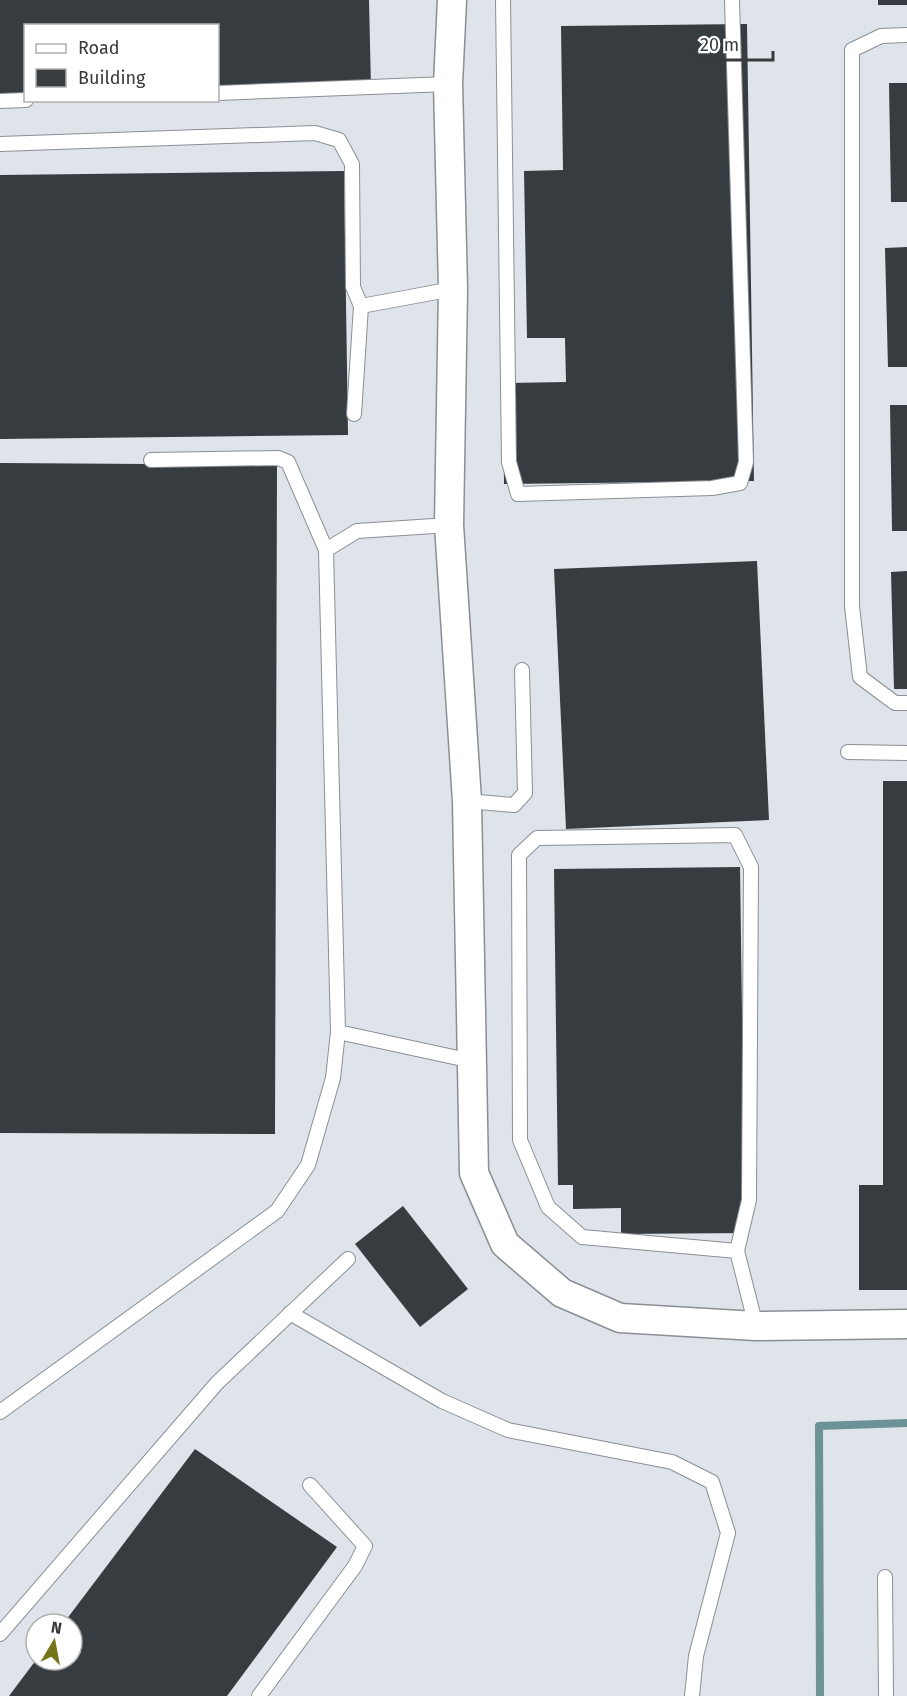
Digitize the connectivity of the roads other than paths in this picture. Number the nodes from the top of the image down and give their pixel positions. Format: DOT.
graph roads {
  1 [pos="452,0"];
  2 [pos="503,0"];
  3 [pos="732,0"];
  4 [pos="907,34"];
  5 [pos="448,84"];
  6 [pos="219,93"];
  7 [pos="24,100"];
  8 [pos="0,101"];
  9 [pos="0,144"];
  10 [pos="453,289"];
  11 [pos="361,306"];
  12 [pos="354,414"];
  13 [pos="151,460"];
  14 [pos="449,525"];
  15 [pos="326,550"];
  16 [pos="522,670"];
  17 [pos="907,703"];
  18 [pos="848,752"];
  19 [pos="907,753"];
  20 [pos="467,801"];
  21 [pos="338,1032"];
  22 [pos="472,1061"];
  23 [pos="737,1251"];
  24 [pos="348,1259"];
  25 [pos="290,1313"];
  26 [pos="907,1324"];
  27 [pos="756,1326"];
  28 [pos="0,1412"];
  29 [pos="310,1485"];
  30 [pos="885,1577"];
  31 [pos="0,1634"];
  32 [pos="258,1696"];
  33 [pos="692,1696"];
  34 [pos="886,1696"];
  1 -- 5 [label="street"];
  2 -- 3 [label="lane"];
  4 -- 17 [label="lane"];
  5 -- 6 [label="lane"];
  5 -- 10 [label="street"];
  7 -- 8 [label="lane"];
  9 -- 11 [label="lane"];
  10 -- 11 [label="lane"];
  10 -- 14 [label="street"];
  11 -- 12 [label="lane"];
  13 -- 15 [label="lane"];
  14 -- 15 [label="lane"];
  14 -- 20 [label="street"];
  15 -- 21 [label="lane"];
  16 -- 20 [label="lane"];
  18 -- 19 [label="lane"];
  20 -- 22 [label="street"];
  21 -- 22 [label="lane"];
  21 -- 28 [label="lane"];
  22 -- 27 [label="street"];
  23 -- 23 [label="lane"];
  23 -- 27 [label="lane"];
  24 -- 25 [label="lane"];
  25 -- 31 [label="lane"];
  25 -- 33 [label="lane"];
  26 -- 27 [label="street"];
  29 -- 32 [label="lane"];
  30 -- 34 [label="lane"];
}
